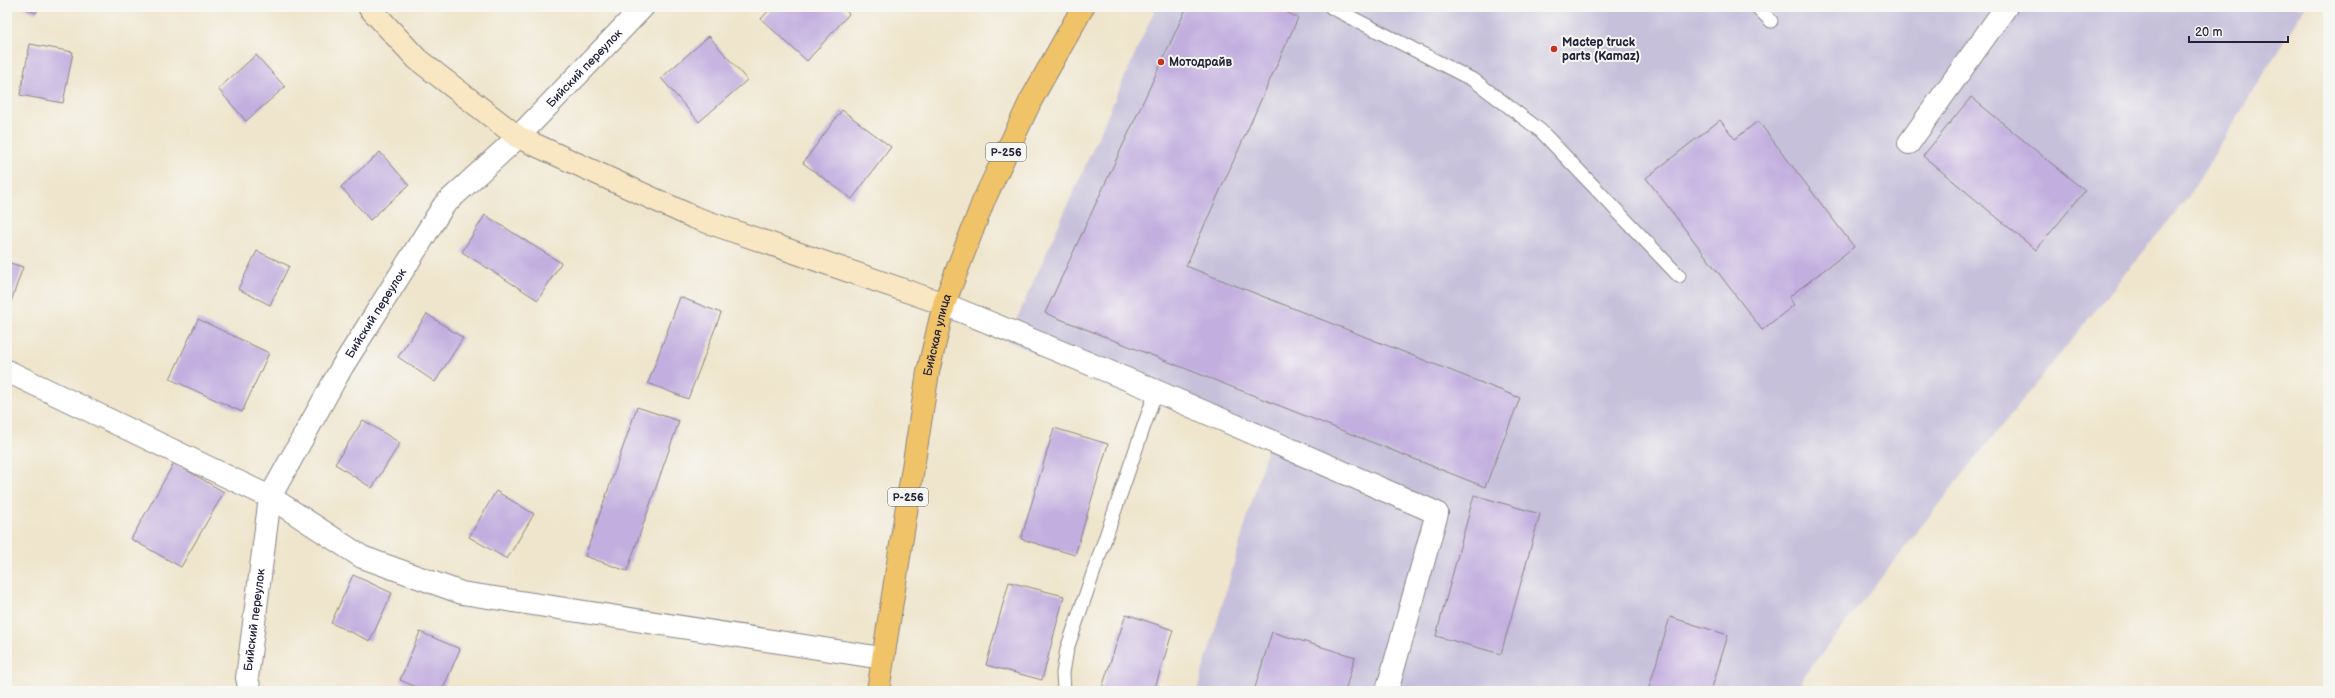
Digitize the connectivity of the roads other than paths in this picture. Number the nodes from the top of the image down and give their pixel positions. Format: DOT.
graph roads {
  1 [pos="369,7"];
  2 [pos="643,7"];
  3 [pos="1083,7"];
  4 [pos="1331,7"];
  5 [pos="1757,7"];
  6 [pos="2006,7"];
  7 [pos="1771,21"];
  8 [pos="518,136"];
  9 [pos="1909,143"];
  10 [pos="1679,276"];
  11 [pos="944,304"];
  12 [pos="7,371"];
  13 [pos="1156,391"];
  14 [pos="270,497"];
  15 [pos="882,658"];
  16 [pos="250,691"];
  17 [pos="878,691"];
  18 [pos="1064,691"];
  19 [pos="1387,691"];
  1 -- 8 [label="street"];
  2 -- 8 [label="street, Бийский переулок"];
  3 -- 11 [label="main road, Бийская улица / Р-256"];
  4 -- 10 [label="lane"];
  5 -- 7 [label="lane"];
  6 -- 9 [label="street"];
  8 -- 11 [label="street"];
  8 -- 14 [label="street, Бийский переулок"];
  11 -- 13 [label="street"];
  11 -- 15 [label="main road, Бийская улица / Р-256"];
  12 -- 14 [label="street"];
  13 -- 18 [label="lane"];
  13 -- 19 [label="street"];
  14 -- 15 [label="street"];
  14 -- 16 [label="street, Бийский переулок"];
  15 -- 17 [label="main road, Бийская улица / Р-256"];
}
